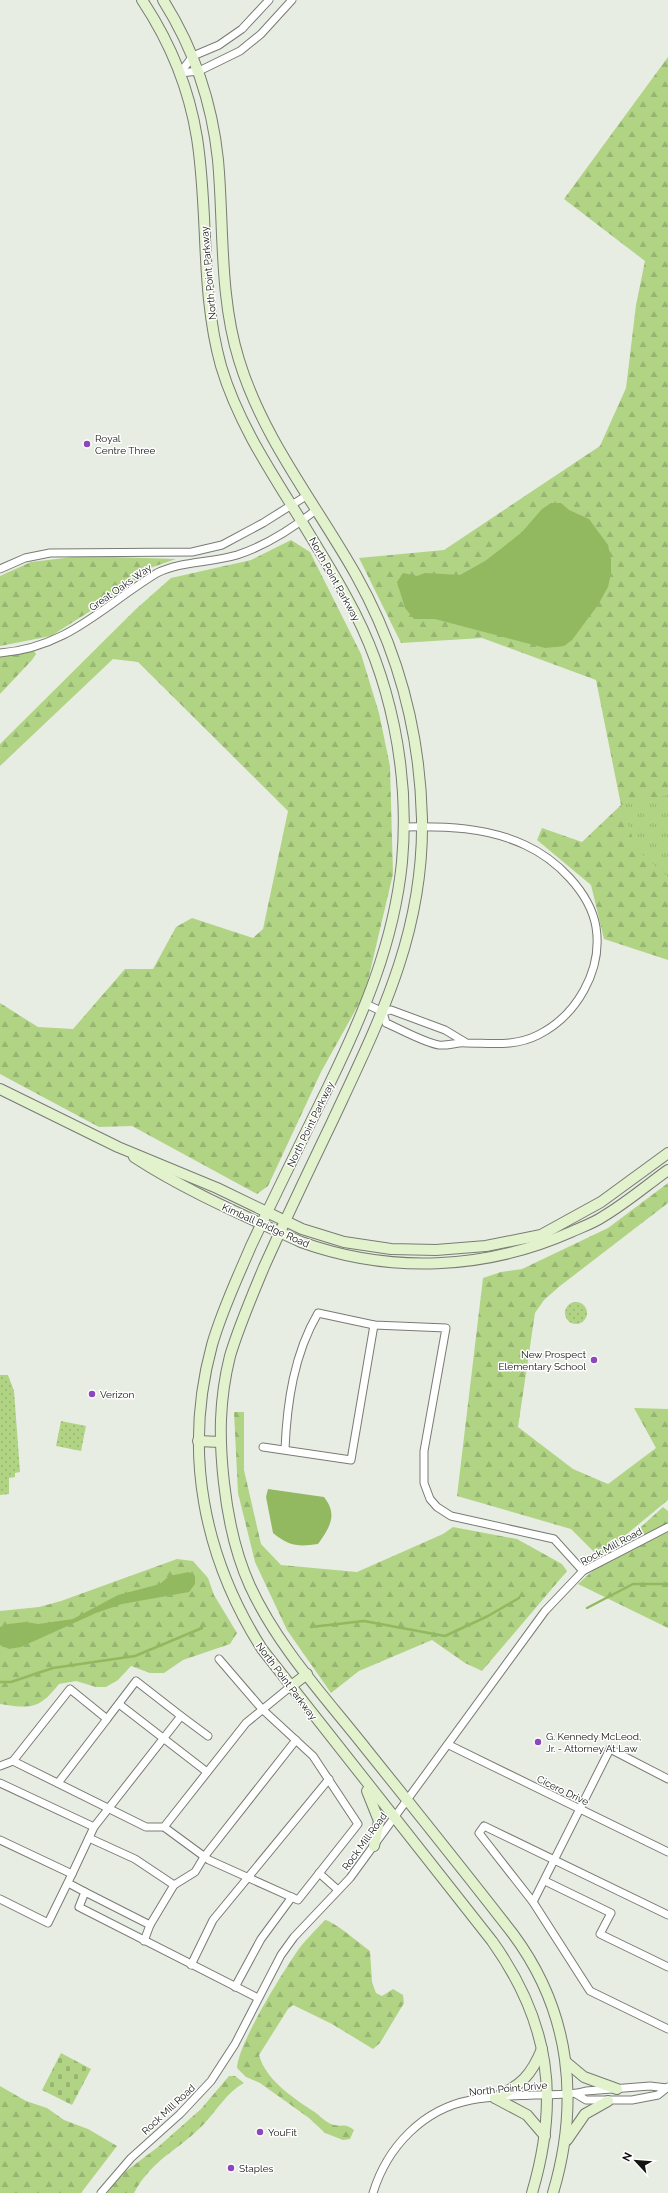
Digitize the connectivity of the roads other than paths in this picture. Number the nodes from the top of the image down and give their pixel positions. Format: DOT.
graph roads {
  1 [pos="142,0"];
  2 [pos="163,0"];
  3 [pos="269,0"];
  4 [pos="292,0"];
  5 [pos="192,56"];
  6 [pos="199,71"];
  7 [pos="180,73"];
  8 [pos="306,496"];
  9 [pos="292,506"];
  10 [pos="316,510"];
  11 [pos="302,521"];
  12 [pos="0,568"];
  13 [pos="0,653"];
  14 [pos="404,827"];
  15 [pos="422,827"];
  16 [pos="366,1004"];
  17 [pos="383,1012"];
  18 [pos="465,1042"];
  19 [pos="0,1089"];
  20 [pos="118,1147"];
  21 [pos="668,1153"];
  22 [pos="668,1170"];
  23 [pos="267,1212"];
  24 [pos="285,1221"];
  25 [pos="262,1223"];
  26 [pos="280,1232"];
  27 [pos="374,1325"];
  28 [pos="198,1441"];
  29 [pos="220,1442"];
  30 [pos="263,1447"];
  31 [pos="285,1449"];
  32 [pos="668,1527"];
  33 [pos="583,1571"];
  34 [pos="219,1659"];
  35 [pos="306,1674"];
  36 [pos="290,1687"];
  37 [pos="118,1704"];
  38 [pos="262,1708"];
  39 [pos="181,1716"];
  40 [pos="107,1719"];
  41 [pos="208,1736"];
  42 [pos="164,1738"];
  43 [pos="296,1740"];
  44 [pos="449,1745"];
  45 [pos="13,1761"];
  46 [pos="0,1766"];
  47 [pos="207,1772"];
  48 [pos="360,1776"];
  49 [pos="329,1779"];
  50 [pos="668,1779"];
  51 [pos="0,1783"];
  52 [pos="58,1783"];
  53 [pos="407,1800"];
  54 [pos="110,1809"];
  55 [pos="580,1809"];
  56 [pos="394,1818"];
  57 [pos="94,1827"];
  58 [pos="164,1827"];
  59 [pos="89,1838"];
  60 [pos="0,1840"];
  61 [pos="374,1846"];
  62 [pos="668,1852"];
  63 [pos="204,1856"];
  64 [pos="555,1860"];
  65 [pos="72,1874"];
  66 [pos="319,1874"];
  67 [pos="249,1878"];
  68 [pos="545,1881"];
  69 [pos="68,1883"];
  70 [pos="174,1885"];
  71 [pos="338,1890"];
  72 [pos="85,1892"];
  73 [pos="292,1897"];
  74 [pos="0,1899"];
  75 [pos="533,1902"];
  76 [pos="668,1914"];
  77 [pos="150,1925"];
  78 [pos="144,1941"];
  79 [pos="191,1965"];
  80 [pos="668,1967"];
  81 [pos="235,1987"];
  82 [pos="258,1998"];
  83 [pos="668,2029"];
  84 [pos="542,2049"];
  85 [pos="566,2062"];
  86 [pos="667,2088"];
  87 [pos="617,2089"];
  88 [pos="548,2094"];
  89 [pos="572,2094"];
  90 [pos="495,2098"];
  91 [pos="608,2101"];
  92 [pos="545,2136"];
  93 [pos="566,2142"];
  94 [pos="101,2193"];
  95 [pos="373,2193"];
  96 [pos="532,2193"];
  97 [pos="553,2193"];
  1 -- 7 [label="street, North Point Parkway"];
  2 -- 5 [label="street, North Point Parkway"];
  3 -- 5 [label="street"];
  4 -- 6 [label="street"];
  5 -- 6 [label="street, North Point Parkway"];
  5 -- 7 [label="street"];
  6 -- 7 [label="street"];
  6 -- 8 [label="street, North Point Parkway"];
  7 -- 9 [label="street, North Point Parkway"];
  8 -- 9 [label="street, Great Oaks Way"];
  8 -- 10 [label="street, North Point Parkway"];
  9 -- 11 [label="street, North Point Parkway"];
  9 -- 12 [label="street, Great Oaks Way"];
  10 -- 11 [label="street, Great Oaks Way"];
  10 -- 15 [label="street, North Point Parkway"];
  11 -- 13 [label="street, Great Oaks Way"];
  11 -- 14 [label="street, North Point Parkway"];
  14 -- 15 [label="street"];
  14 -- 16 [label="street, North Point Parkway"];
  15 -- 17 [label="street, North Point Parkway"];
  15 -- 18 [label="street"];
  16 -- 17 [label="street"];
  16 -- 23 [label="street, North Point Parkway"];
  17 -- 18 [label="street"];
  17 -- 18 [label="street"];
  17 -- 24 [label="street, North Point Parkway"];
  19 -- 20 [label="street, Kimball Bridge Road"];
  20 -- 23 [label="street, Kimball Bridge Road"];
  20 -- 25 [label="street, Kimball Bridge Road"];
  21 -- 24 [label="street, Kimball Bridge Road"];
  22 -- 26 [label="street, Kimball Bridge Road"];
  23 -- 24 [label="street, Kimball Bridge Road"];
  23 -- 25 [label="street, North Point Parkway"];
  24 -- 26 [label="street, North Point Parkway"];
  25 -- 26 [label="street, Kimball Bridge Road"];
  25 -- 28 [label="street, North Point Parkway"];
  26 -- 29 [label="street, North Point Parkway"];
  27 -- 31 [label="street"];
  27 -- 31 [label="street"];
  27 -- 33 [label="street"];
  28 -- 29 [label="street"];
  28 -- 36 [label="street, North Point Parkway"];
  29 -- 35 [label="street, North Point Parkway"];
  30 -- 31 [label="street"];
  32 -- 33 [label="street, Rock Mill Road"];
  33 -- 44 [label="street, Rock Mill Road"];
  34 -- 38 [label="street"];
  35 -- 36 [label="street"];
  35 -- 53 [label="street, North Point Parkway"];
  36 -- 38 [label="street"];
  36 -- 48 [label="street, North Point Parkway"];
  37 -- 39 [label="street"];
  37 -- 40 [label="street"];
  37 -- 42 [label="street"];
  38 -- 43 [label="street"];
  38 -- 47 [label="street"];
  39 -- 41 [label="street"];
  39 -- 42 [label="street"];
  40 -- 45 [label="street"];
  40 -- 52 [label="street"];
  42 -- 47 [label="street"];
  42 -- 54 [label="street"];
  43 -- 49 [label="street"];
  43 -- 63 [label="street"];
  44 -- 53 [label="street, Rock Mill Road"];
  44 -- 55 [label="street, Cicero Drive"];
  45 -- 46 [label="street"];
  45 -- 52 [label="street"];
  47 -- 58 [label="street"];
  48 -- 56 [label="street, North Point Parkway"];
  48 -- 61 [label="street"];
  49 -- 66 [label="street"];
  49 -- 67 [label="street"];
  50 -- 55 [label="street"];
  51 -- 57 [label="street"];
  52 -- 54 [label="street"];
  53 -- 56 [label="street, Rock Mill Road"];
  53 -- 85 [label="street, North Point Parkway"];
  54 -- 57 [label="street"];
  54 -- 58 [label="street"];
  55 -- 62 [label="street, Cicero Drive"];
  55 -- 64 [label="street"];
  56 -- 61 [label="street, Rock Mill Road"];
  56 -- 84 [label="street, North Point Parkway"];
  57 -- 59 [label="street"];
  58 -- 63 [label="street"];
  59 -- 65 [label="street"];
  59 -- 70 [label="street"];
  60 -- 65 [label="street"];
  61 -- 71 [label="street, Rock Mill Road"];
  63 -- 67 [label="street"];
  63 -- 70 [label="street"];
  64 -- 68 [label="street"];
  64 -- 75 [label="street"];
  64 -- 76 [label="street"];
  65 -- 69 [label="street"];
  66 -- 71 [label="street"];
  66 -- 73 [label="street"];
  67 -- 73 [label="street"];
  67 -- 79 [label="street"];
  68 -- 75 [label="street"];
  68 -- 80 [label="street"];
  69 -- 72 [label="street"];
  69 -- 74 [label="street"];
  70 -- 77 [label="street"];
  71 -- 82 [label="street, Rock Mill Road"];
  72 -- 77 [label="street"];
  72 -- 78 [label="street"];
  73 -- 81 [label="street"];
  75 -- 83 [label="street"];
  77 -- 78 [label="street"];
  78 -- 79 [label="street"];
  79 -- 81 [label="street"];
  81 -- 82 [label="street"];
  82 -- 94 [label="street, Rock Mill Road"];
  84 -- 88 [label="street, North Point Parkway"];
  84 -- 90 [label="street"];
  85 -- 87 [label="street"];
  85 -- 89 [label="street, North Point Parkway"];
  86 -- 87 [label="street"];
  86 -- 91 [label="street"];
  87 -- 89 [label="street"];
  88 -- 89 [label="street, North Point Drive"];
  88 -- 90 [label="street, North Point Drive"];
  88 -- 92 [label="street, North Point Parkway"];
  89 -- 91 [label="street"];
  89 -- 93 [label="street, North Point Parkway"];
  90 -- 92 [label="street"];
  90 -- 95 [label="street, North Point Drive"];
  91 -- 93 [label="street"];
  92 -- 96 [label="street, North Point Parkway"];
  93 -- 97 [label="street, North Point Parkway"];
}
